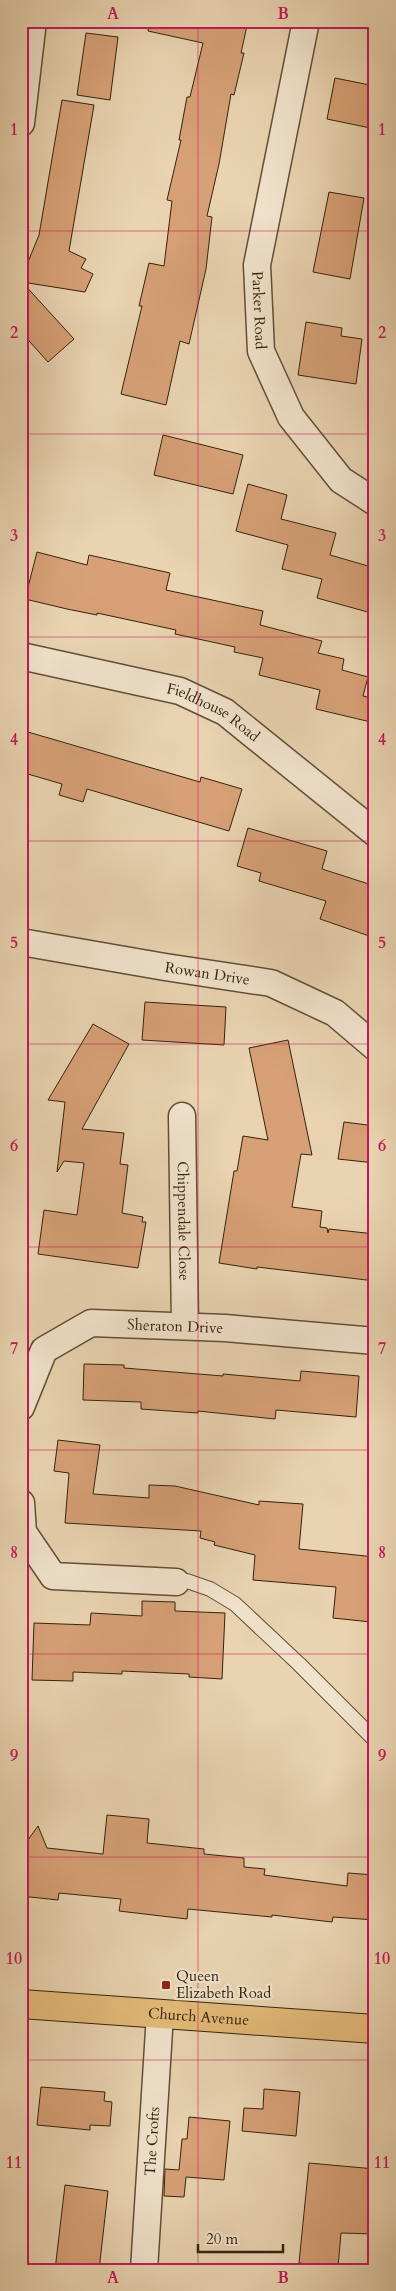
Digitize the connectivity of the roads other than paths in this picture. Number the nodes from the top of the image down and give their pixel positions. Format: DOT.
graph roads {
  1 [pos="33,21"];
  2 [pos="306,21"];
  3 [pos="21,123"];
  4 [pos="375,502"];
  5 [pos="21,656"];
  6 [pos="375,833"];
  7 [pos="21,942"];
  8 [pos="375,1047"];
  9 [pos="182,1116"];
  10 [pos="185,1326"];
  11 [pos="375,1341"];
  12 [pos="21,1407"];
  13 [pos="21,1502"];
  14 [pos="176,1582"];
  15 [pos="375,1740"];
  16 [pos="21,2004"];
  17 [pos="160,2014"];
  18 [pos="375,2029"];
  19 [pos="144,2270"];
  1 -- 3 [label="street"];
  2 -- 4 [label="street, Parker Road"];
  5 -- 6 [label="street, Fieldhouse Road"];
  7 -- 8 [label="street, Rowan Drive"];
  9 -- 10 [label="street, Chippendale Close"];
  10 -- 11 [label="street, Sheraton Drive"];
  10 -- 12 [label="street, Sheraton Drive"];
  13 -- 14 [label="street"];
  14 -- 15 [label="lane"];
  16 -- 17 [label="main road, Church Avenue"];
  17 -- 18 [label="main road, Church Avenue"];
  17 -- 19 [label="street, The Crofts"];
}
